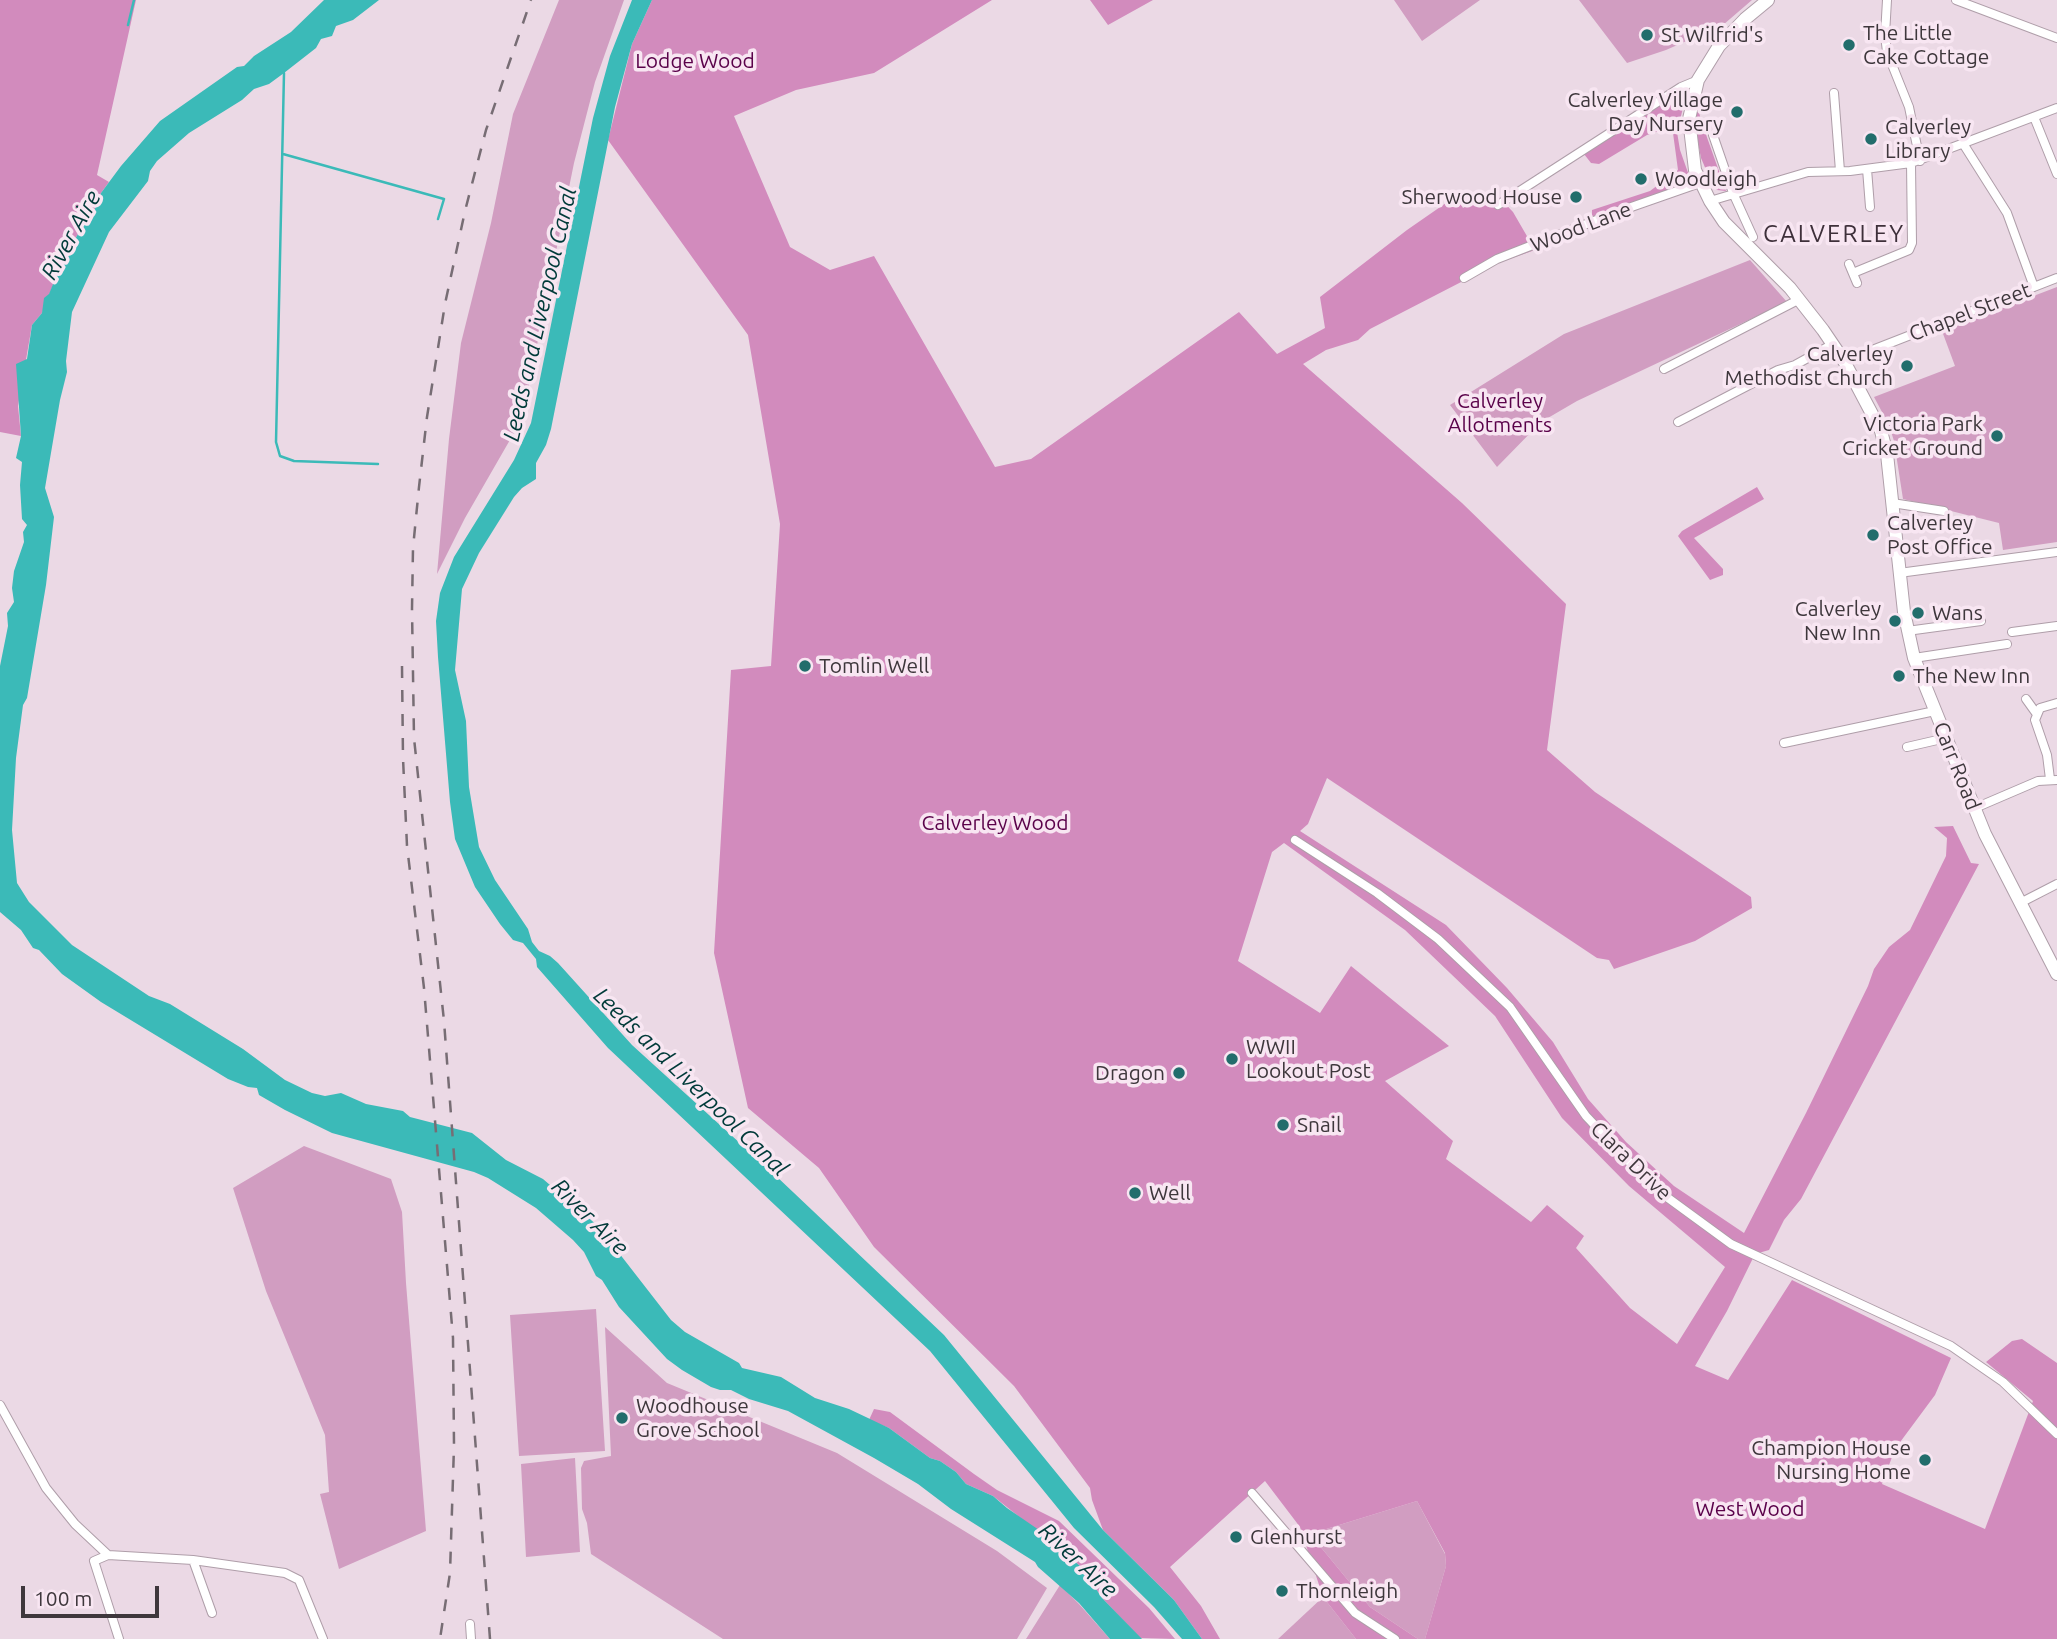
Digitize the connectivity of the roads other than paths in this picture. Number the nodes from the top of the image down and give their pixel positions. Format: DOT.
graph roads {
  1 [pos="1768,0"];
  2 [pos="1886,0"];
  3 [pos="1956,0"];
  4 [pos="2057,38"];
  5 [pos="1699,80"];
  6 [pos="1834,93"];
  7 [pos="2057,108"];
  8 [pos="2034,117"];
  9 [pos="1713,135"];
  10 [pos="1964,145"];
  11 [pos="1915,162"];
  12 [pos="1867,169"];
  13 [pos="1840,171"];
  14 [pos="2057,174"];
  15 [pos="1700,183"];
  16 [pos="1733,193"];
  17 [pos="1710,201"];
  18 [pos="1498,205"];
  19 [pos="1870,207"];
  20 [pos="1753,237"];
  21 [pos="1849,264"];
  22 [pos="1853,273"];
  23 [pos="1464,278"];
  24 [pos="2057,278"];
  25 [pos="1857,283"];
  26 [pos="2034,287"];
  27 [pos="1800,299"];
  28 [pos="1833,344"];
  29 [pos="1844,360"];
  30 [pos="1664,369"];
  31 [pos="1678,422"];
  32 [pos="1892,503"];
  33 [pos="1944,511"];
  34 [pos="2057,552"];
  35 [pos="1899,573"];
  36 [pos="1981,621"];
  37 [pos="2057,626"];
  38 [pos="1907,631"];
  39 [pos="2012,632"];
  40 [pos="2007,644"];
  41 [pos="1914,658"];
  42 [pos="2026,699"];
  43 [pos="2057,703"];
  44 [pos="1935,711"];
  45 [pos="2036,713"];
  46 [pos="1946,738"];
  47 [pos="1784,743"];
  48 [pos="1908,747"];
  49 [pos="2053,780"];
  50 [pos="1975,808"];
  51 [pos="1295,840"];
  52 [pos="2057,884"];
  53 [pos="2020,903"];
  54 [pos="2057,974"];
  55 [pos="0,1405"];
  56 [pos="2057,1434"];
  57 [pos="1252,1493"];
  58 [pos="108,1556"];
  59 [pos="193,1560"];
  60 [pos="212,1613"];
  61 [pos="470,1624"];
  62 [pos="119,1639"];
  63 [pos="323,1639"];
  64 [pos="471,1639"];
  65 [pos="1395,1639"];
  1 -- 5 [label="main road, Carr Road"];
  2 -- 11 [label="street"];
  3 -- 4 [label="street"];
  5 -- 15 [label="main road, Carr Road"];
  5 -- 18 [label="street"];
  6 -- 13 [label="street"];
  7 -- 8 [label="street"];
  8 -- 10 [label="street"];
  8 -- 14 [label="street"];
  9 -- 16 [label="street"];
  10 -- 11 [label="street"];
  10 -- 26 [label="street"];
  11 -- 12 [label="street"];
  11 -- 22 [label="street"];
  12 -- 13 [label="street"];
  12 -- 19 [label="street"];
  13 -- 16 [label="street"];
  15 -- 17 [label="main road, Carr Road"];
  15 -- 23 [label="street, Wood Lane"];
  16 -- 17 [label="street"];
  16 -- 20 [label="street"];
  17 -- 27 [label="main road, Carr Road"];
  21 -- 22 [label="street"];
  22 -- 25 [label="street"];
  24 -- 26 [label="street, Chapel Street"];
  26 -- 29 [label="street, Chapel Street"];
  27 -- 28 [label="main road, Carr Road"];
  27 -- 30 [label="street"];
  28 -- 29 [label="main road, Carr Road"];
  28 -- 31 [label="street"];
  29 -- 32 [label="main road, Carr Road"];
  32 -- 33 [label="street"];
  32 -- 35 [label="main road, Carr Road"];
  34 -- 35 [label="street"];
  35 -- 38 [label="main road, Carr Road"];
  36 -- 38 [label="street"];
  37 -- 39 [label="street"];
  38 -- 41 [label="main road, Carr Road"];
  40 -- 41 [label="street"];
  41 -- 44 [label="main road, Carr Road"];
  42 -- 45 [label="street"];
  43 -- 45 [label="street"];
  44 -- 46 [label="main road, Carr Road"];
  44 -- 47 [label="street"];
  45 -- 49 [label="street"];
  46 -- 48 [label="street"];
  46 -- 50 [label="main road, Carr Road"];
  49 -- 50 [label="street"];
  50 -- 53 [label="main road, Carr Road"];
  51 -- 56 [label="street, Clara Drive"];
  52 -- 53 [label="street"];
  53 -- 54 [label="main road, Carr Road"];
  55 -- 58 [label="street"];
  57 -- 65 [label="street"];
  58 -- 59 [label="street"];
  58 -- 62 [label="street"];
  59 -- 60 [label="street"];
  59 -- 63 [label="street"];
  61 -- 64 [label="street"];
}
